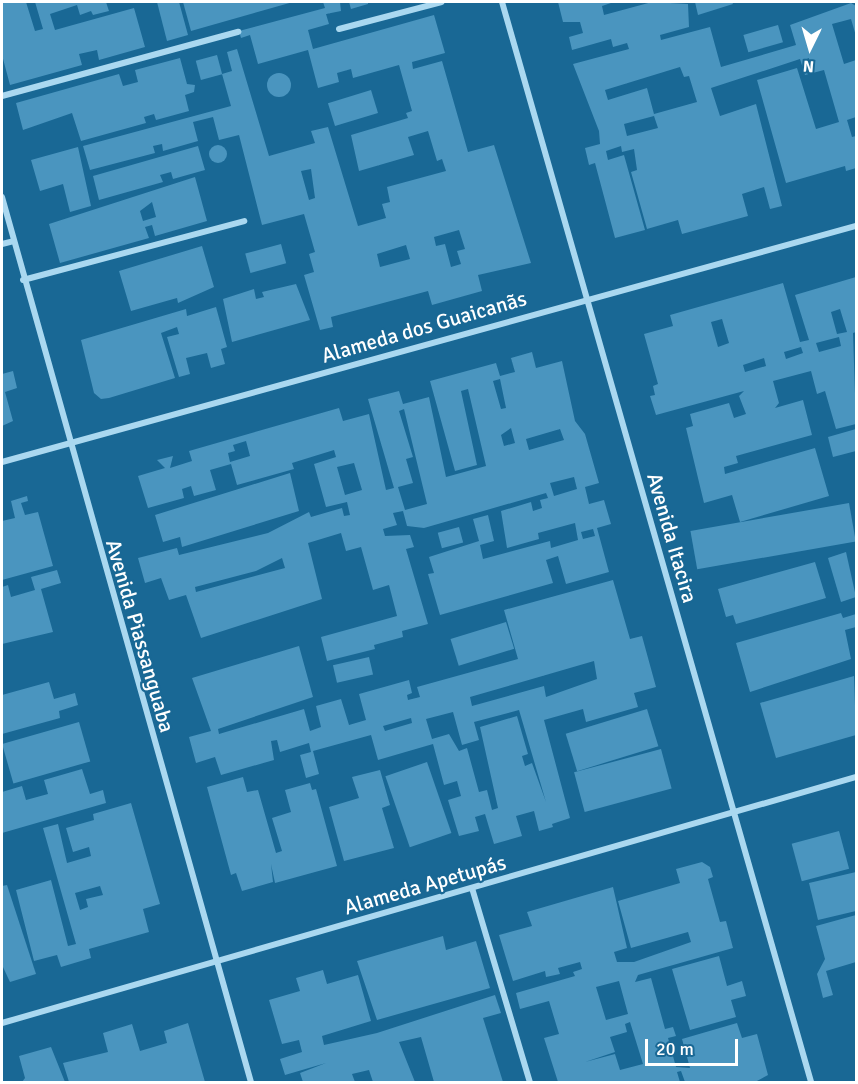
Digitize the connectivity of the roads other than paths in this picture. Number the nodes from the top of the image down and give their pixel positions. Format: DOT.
graph roads {
  1 [pos="442,2"];
  2 [pos="502,2"];
  3 [pos="339,29"];
  4 [pos="238,32"];
  5 [pos="2,96"];
  6 [pos="2,197"];
  7 [pos="244,221"];
  8 [pos="856,226"];
  9 [pos="14,241"];
  10 [pos="2,244"];
  11 [pos="23,280"];
  12 [pos="585,298"];
  13 [pos="68,443"];
  14 [pos="2,462"];
  15 [pos="856,777"];
  16 [pos="733,811"];
  17 [pos="472,888"];
  18 [pos="217,963"];
  19 [pos="2,1023"];
  20 [pos="250,1083"];
  21 [pos="530,1083"];
  22 [pos="812,1083"];
  1 -- 3 [label="street"];
  2 -- 12 [label="street, Avenida Itacira"];
  4 -- 5 [label="street"];
  6 -- 9 [label="street, Avenida Piassanguaba"];
  7 -- 11 [label="street"];
  8 -- 12 [label="street, Alameda dos Guaicanãs"];
  9 -- 10 [label="street"];
  9 -- 11 [label="street, Avenida Piassanguaba"];
  11 -- 13 [label="street, Avenida Piassanguaba"];
  12 -- 13 [label="street, Alameda dos Guaicanãs"];
  12 -- 16 [label="street, Avenida Itacira"];
  13 -- 14 [label="street, Alameda dos Guaicanãs"];
  13 -- 18 [label="street, Avenida Piassanguaba"];
  15 -- 16 [label="street, Alameda Apetupás"];
  16 -- 17 [label="street, Alameda Apetupás"];
  16 -- 22 [label="street, Avenida Itacira"];
  17 -- 18 [label="street, Alameda Apetupás"];
  17 -- 21 [label="street"];
  18 -- 19 [label="street, Alameda Apetupás"];
  18 -- 20 [label="street, Avenida Piassanguaba"];
}
